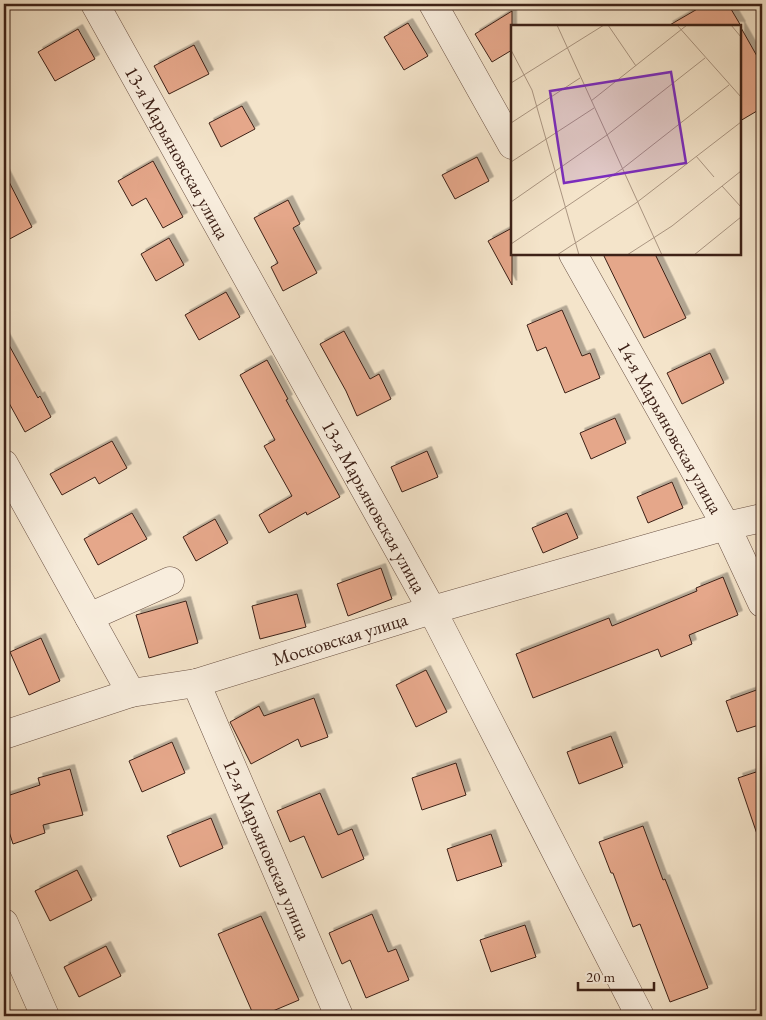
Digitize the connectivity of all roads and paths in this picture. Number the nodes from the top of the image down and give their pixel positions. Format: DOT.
graph roads {
  1 [pos="95,4"];
  2 [pos="433,4"];
  3 [pos="511,143"];
  4 [pos="574,255"];
  5 [pos="4,464"];
  6 [pos="762,518"];
  7 [pos="726,526"];
  8 [pos="170,581"];
  9 [pos="762,603"];
  10 [pos="432,610"];
  11 [pos="88,617"];
  12 [pos="196,683"];
  13 [pos="131,693"];
  14 [pos="4,734"];
  15 [pos="4,923"];
  16 [pos="45,1016"];
  17 [pos="339,1016"];
  18 [pos="640,1016"];
  1 -- 10 [label="street, 13-я Марьяновская улица"];
  2 -- 3 [label="street"];
  4 -- 7 [label="street, 14-я Марьяновская улица"];
  5 -- 11 [label="street"];
  6 -- 7 [label="street, Московская улица"];
  7 -- 9 [label="street, 14-я Марьяновская улица"];
  7 -- 10 [label="street, Московская улица"];
  8 -- 11 [label="street"];
  10 -- 12 [label="street, Московская улица"];
  10 -- 18 [label="street, 13-я Марьяновская улица"];
  11 -- 13 [label="street"];
  12 -- 13 [label="street, Московская улица"];
  12 -- 17 [label="street, 12-я Марьяновская улица"];
  13 -- 14 [label="street, Московская улица"];
  15 -- 16 [label="street"];
}
